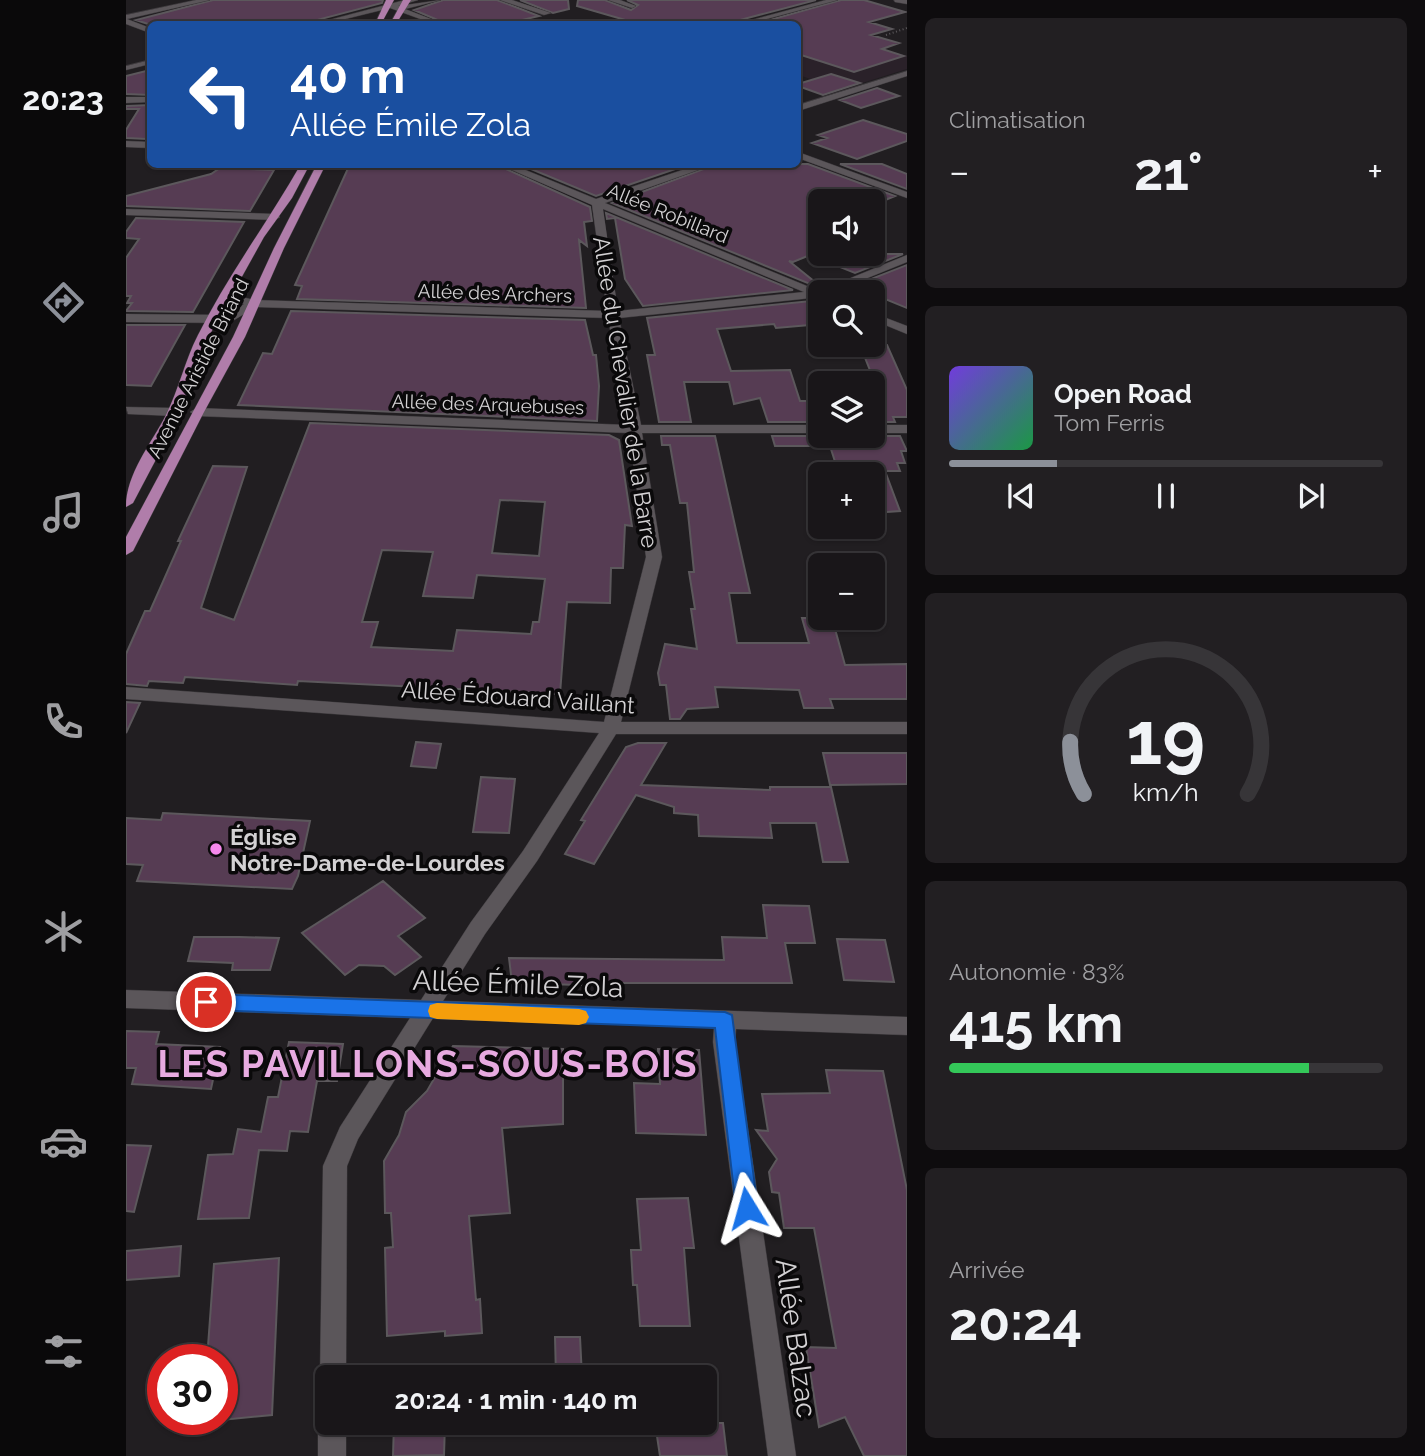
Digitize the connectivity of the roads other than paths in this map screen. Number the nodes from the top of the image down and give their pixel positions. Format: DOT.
graph roads {
  1 [pos="206,0"];
  2 [pos="376,0"];
  3 [pos="437,0"];
  4 [pos="504,0"];
  5 [pos="612,0"];
  6 [pos="834,0"];
  7 [pos="898,0"];
  8 [pos="907,2"];
  9 [pos="399,5"];
  10 [pos="632,6"];
  11 [pos="547,13"];
  12 [pos="126,19"];
  13 [pos="331,21"];
  14 [pos="381,21"];
  15 [pos="434,21"];
  16 [pos="753,21"];
  17 [pos="147,30"];
  18 [pos="147,63"];
  19 [pos="126,68"];
  20 [pos="907,73"];
  21 [pos="126,100"];
  22 [pos="147,100"];
  23 [pos="801,107"];
  24 [pos="126,144"];
  25 [pos="147,145"];
  26 [pos="801,156"];
  27 [pos="304,168"];
  28 [pos="320,168"];
  29 [pos="512,168"];
  30 [pos="700,168"];
  31 [pos="907,195"];
  32 [pos="597,202"];
  33 [pos="126,212"];
  34 [pos="275,217"];
  35 [pos="907,258"];
  36 [pos="854,280"];
  37 [pos="808,289"];
  38 [pos="808,295"];
  39 [pos="226,296"];
  40 [pos="254,303"];
  41 [pos="613,315"];
  42 [pos="126,318"];
  43 [pos="211,321"];
  44 [pos="885,321"];
  45 [pos="907,330"];
  46 [pos="128,410"];
  47 [pos="174,412"];
  48 [pos="197,412"];
  49 [pos="634,429"];
  50 [pos="808,429"];
  51 [pos="885,429"];
  52 [pos="907,429"];
  53 [pos="127,498"];
  54 [pos="126,551"];
  55 [pos="126,693"];
  56 [pos="611,728"];
  57 [pos="907,728"];
  58 [pos="126,999"];
  59 [pos="428,1010"];
  60 [pos="725,1021"];
  61 [pos="907,1026"];
  62 [pos="333,1365"];
  63 [pos="332,1435"];
  64 [pos="332,1456"];
  65 [pos="782,1456"];
  1 -- 12 [label="street"];
  2 -- 9 [label="street"];
  3 -- 9 [label="street"];
  4 -- 11 [label="street"];
  5 -- 10 [label="street"];
  6 -- 16 [label="street"];
  7 -- 8 [label="street"];
  9 -- 13 [label="street"];
  9 -- 14 [label="main road"];
  9 -- 15 [label="street"];
  12 -- 17 [label="street"];
  18 -- 19 [label="street"];
  20 -- 23 [label="street"];
  21 -- 22 [label="street"];
  24 -- 25 [label="street"];
  26 -- 31 [label="street"];
  27 -- 34 [label="main road, Avenue Aristide Briand"];
  28 -- 40 [label="main road, Avenue Aristide Briand"];
  29 -- 32 [label="street, Allée Robillard"];
  30 -- 32 [label="street"];
  32 -- 37 [label="street, Allée Robillard"];
  32 -- 41 [label="street, Allée du Chevalier de la Barre"];
  33 -- 34 [label="street"];
  34 -- 39 [label="main road, Avenue Aristide Briand"];
  35 -- 36 [label="street, Allée des Archers"];
  38 -- 41 [label="street, Allée des Archers"];
  39 -- 40 [label="street, Allée des Archers"];
  39 -- 43 [label="main road, Avenue Aristide Briand"];
  40 -- 41 [label="street, Allée des Archers"];
  40 -- 43 [label="street"];
  40 -- 48 [label="main road, Avenue Aristide Briand"];
  41 -- 49 [label="street, Allée du Chevalier de la Barre"];
  42 -- 43 [label="street"];
  43 -- 47 [label="main road, Avenue Aristide Briand"];
  44 -- 45 [label="street"];
  46 -- 47 [label="street"];
  47 -- 53 [label="main road, Avenue Aristide Briand"];
  48 -- 49 [label="street, Allée des Arquebuses"];
  48 -- 54 [label="main road, Avenue Aristide Briand"];
  49 -- 50 [label="street, Allée des Arquebuses"];
  49 -- 56 [label="street, Allée du Chevalier de la Barre"];
  51 -- 52 [label="street"];
  55 -- 56 [label="street, Allée Édouard Vaillant"];
  56 -- 57 [label="street, Allée Édouard Vaillant"];
  56 -- 59 [label="street, Allée du Chevalier de la Barre"];
  58 -- 59 [label="street, Allée Émile Zola"];
  59 -- 60 [label="street, Allée Émile Zola"];
  59 -- 62 [label="street, Allée du Chevalier de la Barre"];
  60 -- 61 [label="street, Allée Émile Zola"];
  60 -- 65 [label="street, Allée Balzac"];
  63 -- 64 [label="street"];
}
